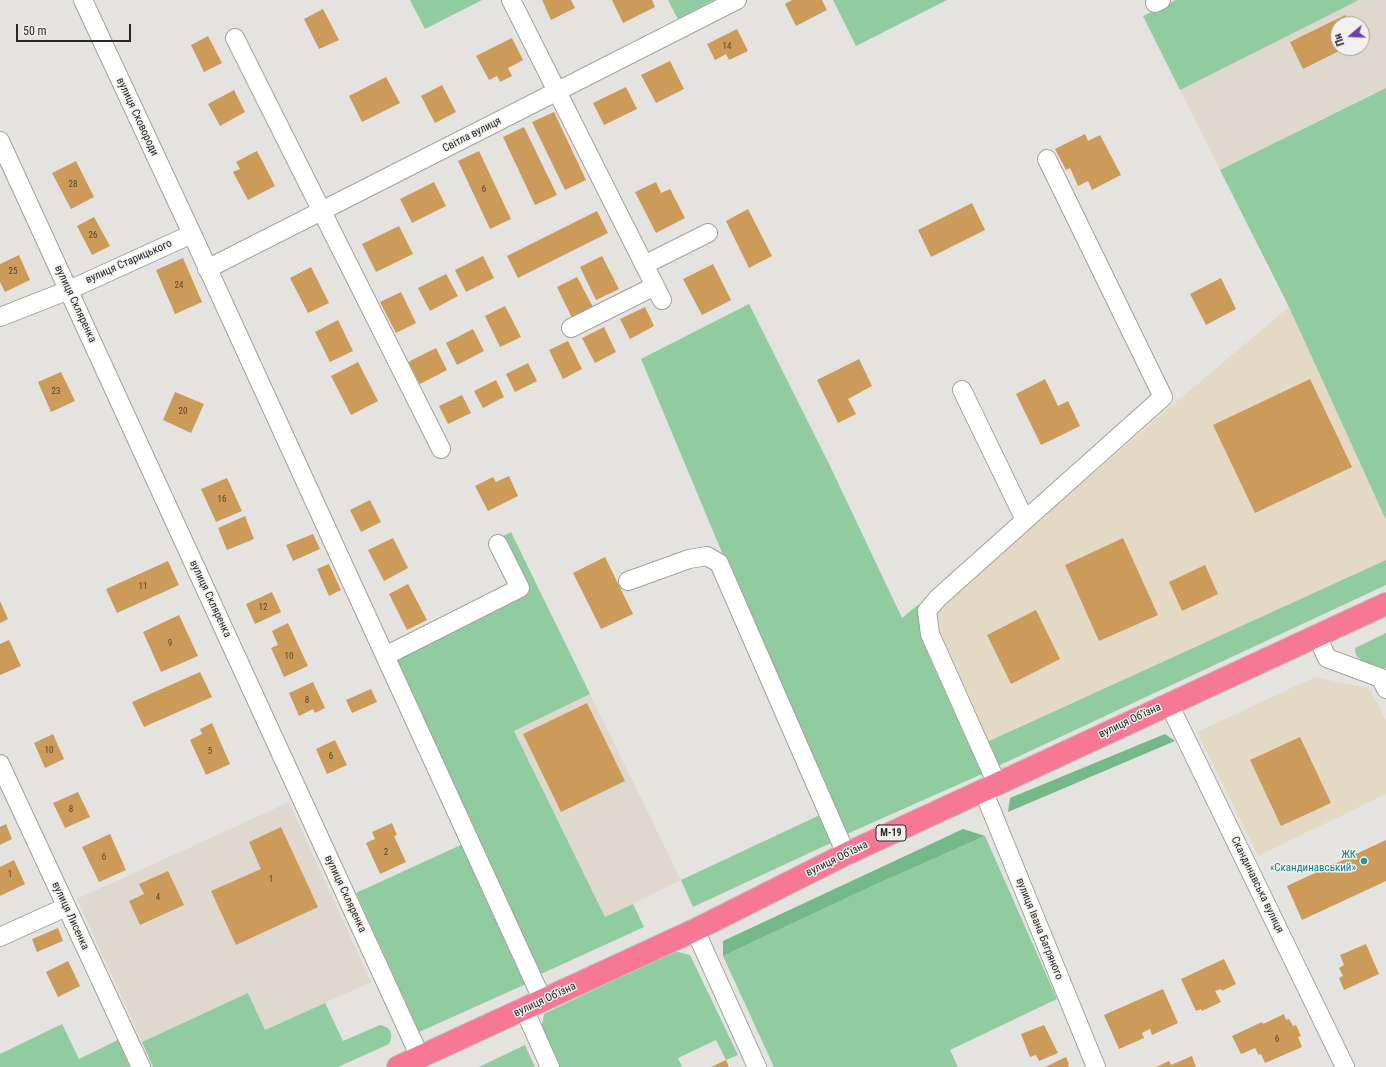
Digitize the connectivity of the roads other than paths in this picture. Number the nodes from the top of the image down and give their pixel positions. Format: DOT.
graph roads {
  1 [pos="83,0"];
  2 [pos="511,0"];
  3 [pos="737,0"];
  4 [pos="235,38"];
  5 [pos="557,92"];
  6 [pos="0,141"];
  7 [pos="1048,159"];
  8 [pos="321,211"];
  9 [pos="708,233"];
  10 [pos="192,234"];
  11 [pos="644,265"];
  12 [pos="207,269"];
  13 [pos="69,290"];
  14 [pos="0,317"];
  15 [pos="571,328"];
  16 [pos="962,390"];
  17 [pos="441,449"];
  18 [pos="1025,520"];
  19 [pos="498,544"];
  20 [pos="628,581"];
  21 [pos="1386,604"];
  22 [pos="1317,636"];
  23 [pos="385,656"];
  24 [pos="1384,682"];
  25 [pos="1168,704"];
  26 [pos="0,764"];
  27 [pos="990,787"];
  28 [pos="846,854"];
  29 [pos="66,907"];
  30 [pos="695,930"];
  31 [pos="0,937"];
  32 [pos="533,1005"];
  33 [pos="420,1057"];
  34 [pos="141,1067"];
  35 [pos="398,1067"];
  36 [pos="550,1067"];
  37 [pos="757,1067"];
  38 [pos="1096,1067"];
  39 [pos="1344,1067"];
  1 -- 10 [label="street, вулиця Сковороди"];
  2 -- 5 [label="street"];
  3 -- 5 [label="street, Світла вулиця"];
  4 -- 8 [label="street"];
  5 -- 8 [label="street, Світла вулиця"];
  5 -- 11 [label="street"];
  6 -- 13 [label="street, вулиця Скляренка"];
  7 -- 18 [label="street"];
  8 -- 12 [label="street, Світла вулиця"];
  8 -- 17 [label="street"];
  9 -- 11 [label="street"];
  10 -- 12 [label="street, вулиця Сковороди"];
  10 -- 13 [label="street, вулиця Старицького"];
  11 -- 15 [label="street"];
  12 -- 23 [label="street, вулиця Сковороди"];
  13 -- 14 [label="street, вулиця Старицького"];
  13 -- 33 [label="street, вулиця Скляренка"];
  16 -- 18 [label="street"];
  18 -- 27 [label="street, вулиця Івана Багряного"];
  19 -- 23 [label="street"];
  20 -- 28 [label="street"];
  21 -- 22 [label="highway, вулиця Об’їзна / М-19"];
  22 -- 24 [label="street"];
  22 -- 25 [label="highway, вулиця Об’їзна / М-19"];
  23 -- 32 [label="street, вулиця Сковороди"];
  25 -- 27 [label="highway, вулиця Об’їзна / М-19"];
  25 -- 39 [label="street, Скандинавська вулиця"];
  26 -- 29 [label="street, вулиця Лисенка"];
  27 -- 28 [label="highway, вулиця Об’їзна / М-19"];
  27 -- 38 [label="street, вулиця Івана Багряного"];
  28 -- 30 [label="highway, вулиця Об’їзна / М-19"];
  29 -- 31 [label="street"];
  29 -- 34 [label="street, вулиця Лисенка"];
  30 -- 32 [label="highway, вулиця Об’їзна / М-19"];
  30 -- 37 [label="street"];
  32 -- 33 [label="highway, вулиця Об’їзна / М-19"];
  32 -- 36 [label="street, вулиця Сковороди"];
  33 -- 35 [label="highway, вулиця Об’їзна / М-19"];
}
